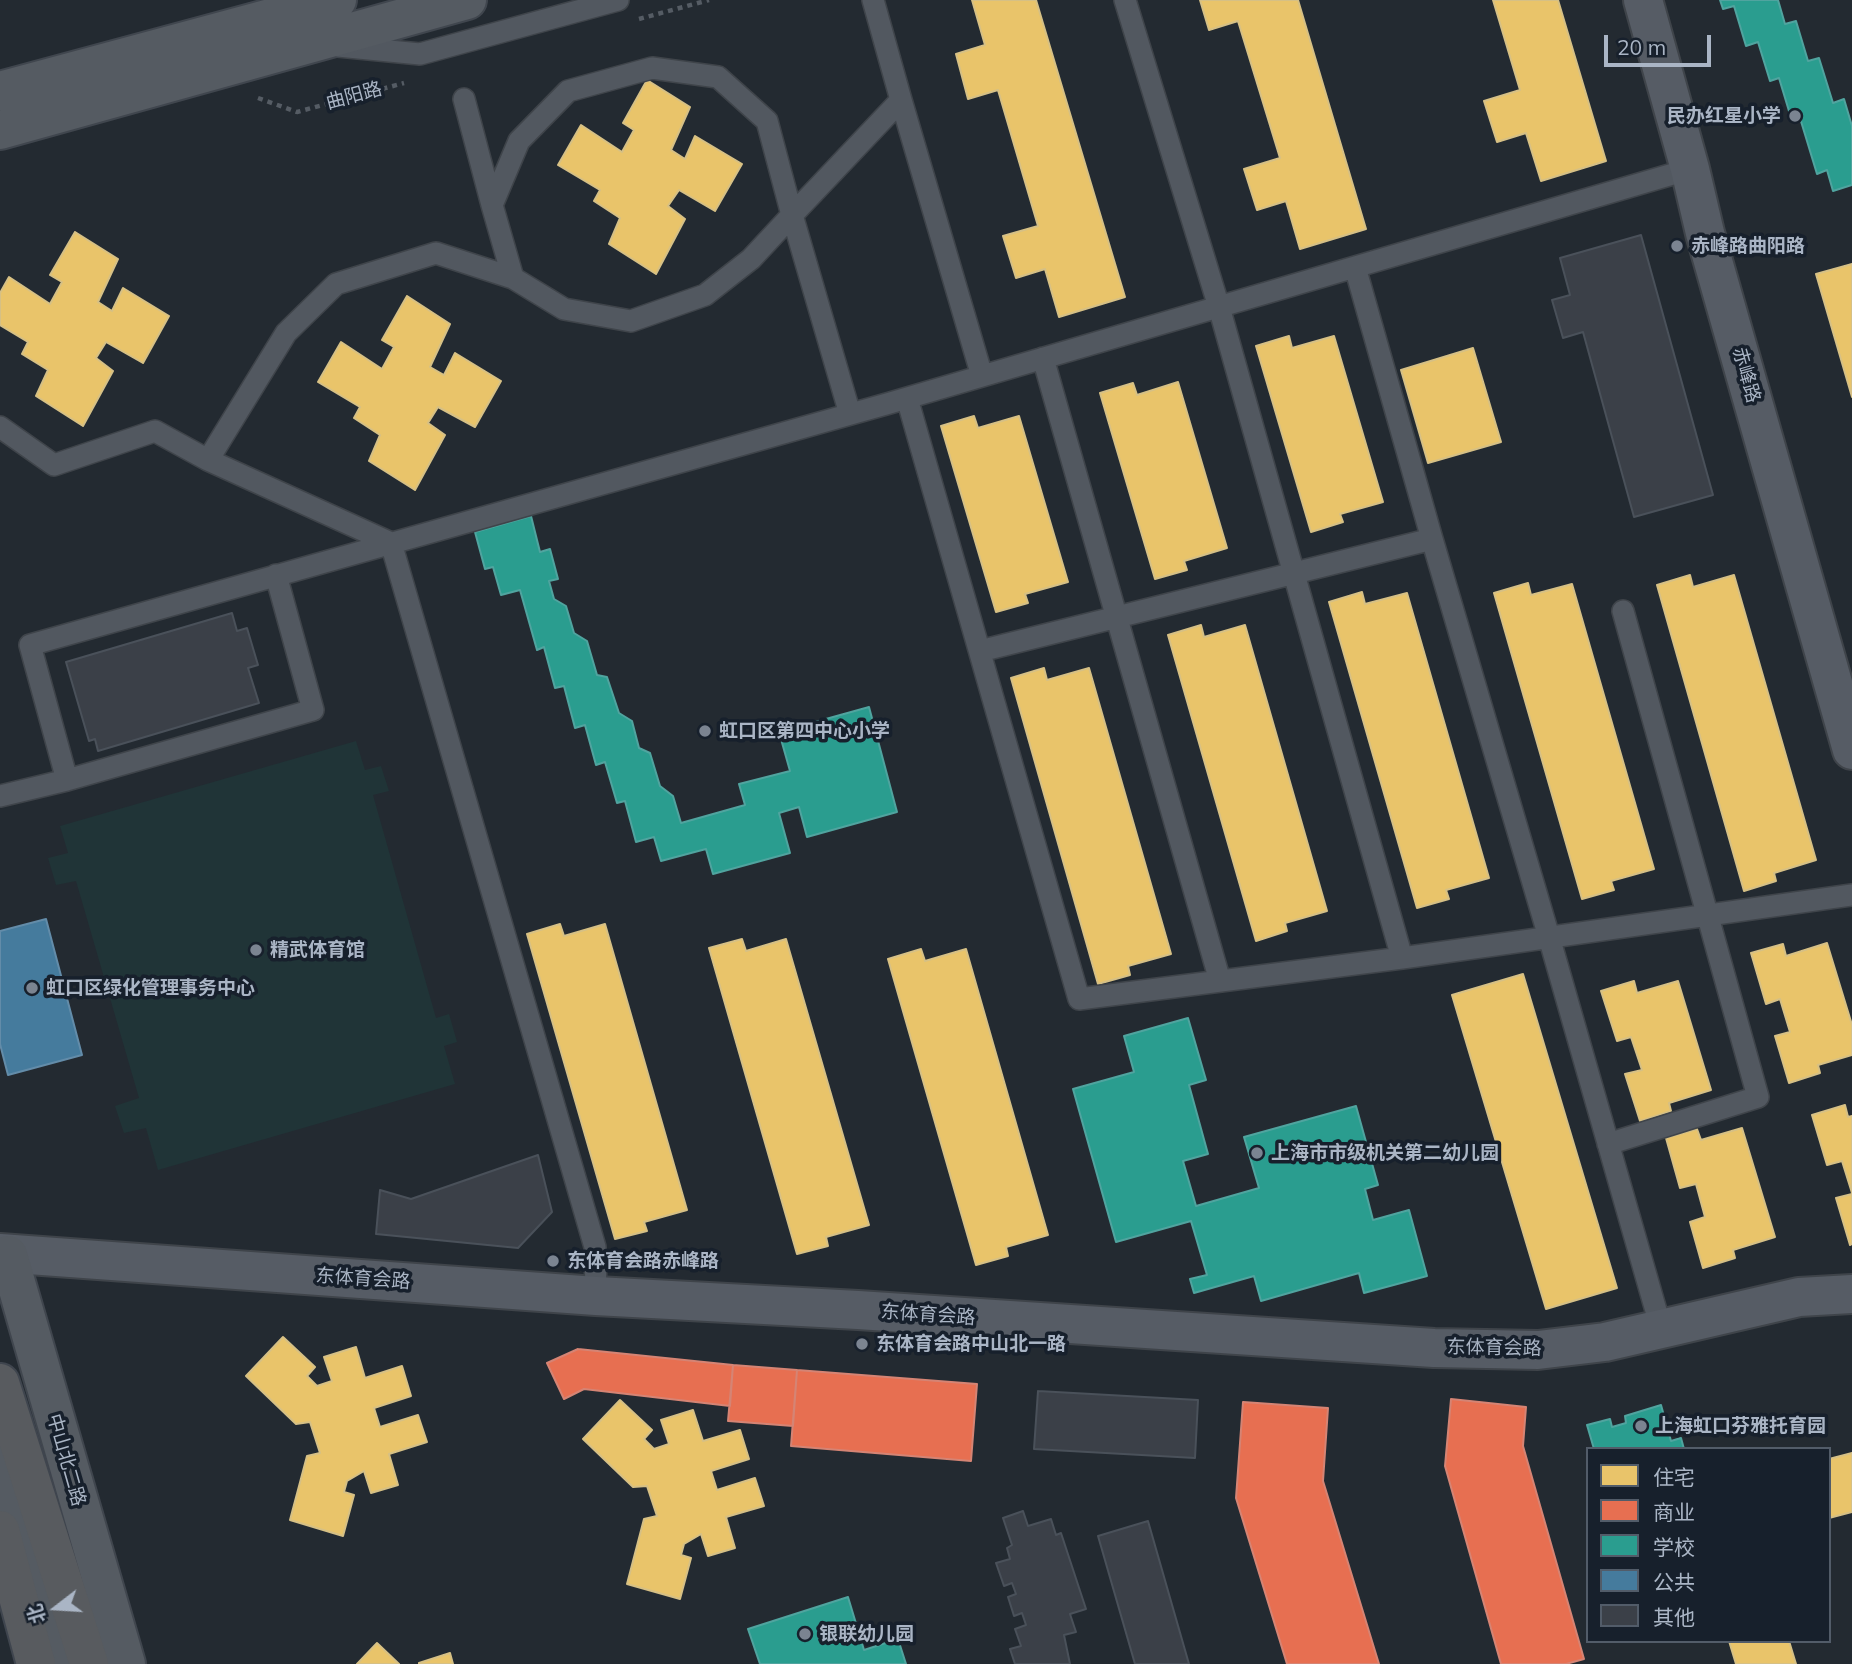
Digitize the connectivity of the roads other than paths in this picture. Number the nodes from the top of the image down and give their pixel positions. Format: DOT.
graph roads {
  1 [pos="337,0"];
  2 [pos="467,0"];
  3 [pos="618,0"];
  4 [pos="873,0"];
  5 [pos="1125,0"];
  6 [pos="1643,0"];
  7 [pos="308,43"];
  8 [pos="0,91"];
  9 [pos="464,99"];
  10 [pos="901,100"];
  11 [pos="0,130"];
  12 [pos="1690,169"];
  13 [pos="492,205"];
  14 [pos="792,215"];
  15 [pos="1354,267"];
  16 [pos="513,278"];
  17 [pos="1219,307"];
  18 [pos="1043,358"];
  19 [pos="982,376"];
  20 [pos="907,398"];
  21 [pos="850,414"];
  22 [pos="0,427"];
  23 [pos="208,460"];
  24 [pos="1432,539"];
  25 [pos="391,543"];
  26 [pos="1294,572"];
  27 [pos="276,575"];
  28 [pos="1623,611"];
  29 [pos="1115,618"];
  30 [pos="980,652"];
  31 [pos="1849,728"];
  32 [pos="67,780"];
  33 [pos="0,796"];
  34 [pos="1852,895"];
  35 [pos="1707,915"];
  36 [pos="1549,937"];
  37 [pos="1402,958"];
  38 [pos="1220,981"];
  39 [pos="1608,1144"];
  40 [pos="4,1254"];
  41 [pos="1852,1294"];
  42 [pos="596,1296"];
  43 [pos="1661,1328"];
  44 [pos="0,1383"];
  45 [pos="0,1453"];
  46 [pos="0,1530"];
  47 [pos="42,1592"];
  48 [pos="36,1664"];
  49 [pos="61,1664"];
  50 [pos="76,1664"];
  51 [pos="89,1664"];
  52 [pos="126,1664"];
  1 -- 8 [label="main road"];
  2 -- 7 [label="main road"];
  3 -- 7 [label="lane"];
  4 -- 10 [label="lane"];
  5 -- 17 [label="lane"];
  6 -- 12 [label="street, 赤峰路"];
  7 -- 11 [label="main road"];
  9 -- 13 [label="lane"];
  10 -- 14 [label="lane"];
  10 -- 19 [label="lane"];
  12 -- 15 [label="lane"];
  12 -- 31 [label="street, 赤峰路"];
  13 -- 14 [label="lane"];
  13 -- 16 [label="lane"];
  14 -- 16 [label="lane"];
  14 -- 21 [label="lane"];
  15 -- 17 [label="lane"];
  15 -- 24 [label="lane"];
  16 -- 23 [label="lane"];
  17 -- 18 [label="lane"];
  17 -- 26 [label="lane"];
  18 -- 19 [label="lane"];
  18 -- 29 [label="lane"];
  19 -- 20 [label="lane"];
  20 -- 21 [label="lane"];
  20 -- 30 [label="lane"];
  21 -- 25 [label="lane"];
  22 -- 23 [label="lane"];
  23 -- 25 [label="lane"];
  24 -- 26 [label="lane"];
  24 -- 36 [label="lane"];
  25 -- 27 [label="lane"];
  25 -- 42 [label="lane"];
  26 -- 29 [label="lane"];
  26 -- 37 [label="lane"];
  27 -- 32 [label="lane"];
  27 -- 32 [label="lane"];
  28 -- 35 [label="lane"];
  29 -- 30 [label="lane"];
  29 -- 38 [label="lane"];
  30 -- 38 [label="lane"];
  32 -- 33 [label="lane"];
  34 -- 35 [label="lane"];
  35 -- 36 [label="lane"];
  35 -- 39 [label="lane"];
  36 -- 37 [label="lane"];
  36 -- 39 [label="lane"];
  37 -- 38 [label="lane"];
  39 -- 43 [label="lane"];
  40 -- 42 [label="street, 东体育会路"];
  40 -- 52 [label="main road, 中山北二路"];
  41 -- 43 [label="street, 东体育会路"];
  42 -- 43 [label="street, 东体育会路"];
  44 -- 51 [label="highway"];
  45 -- 47 [label="main road"];
  46 -- 48 [label="highway"];
  47 -- 49 [label="main road"];
  47 -- 50 [label="main road"];
}
